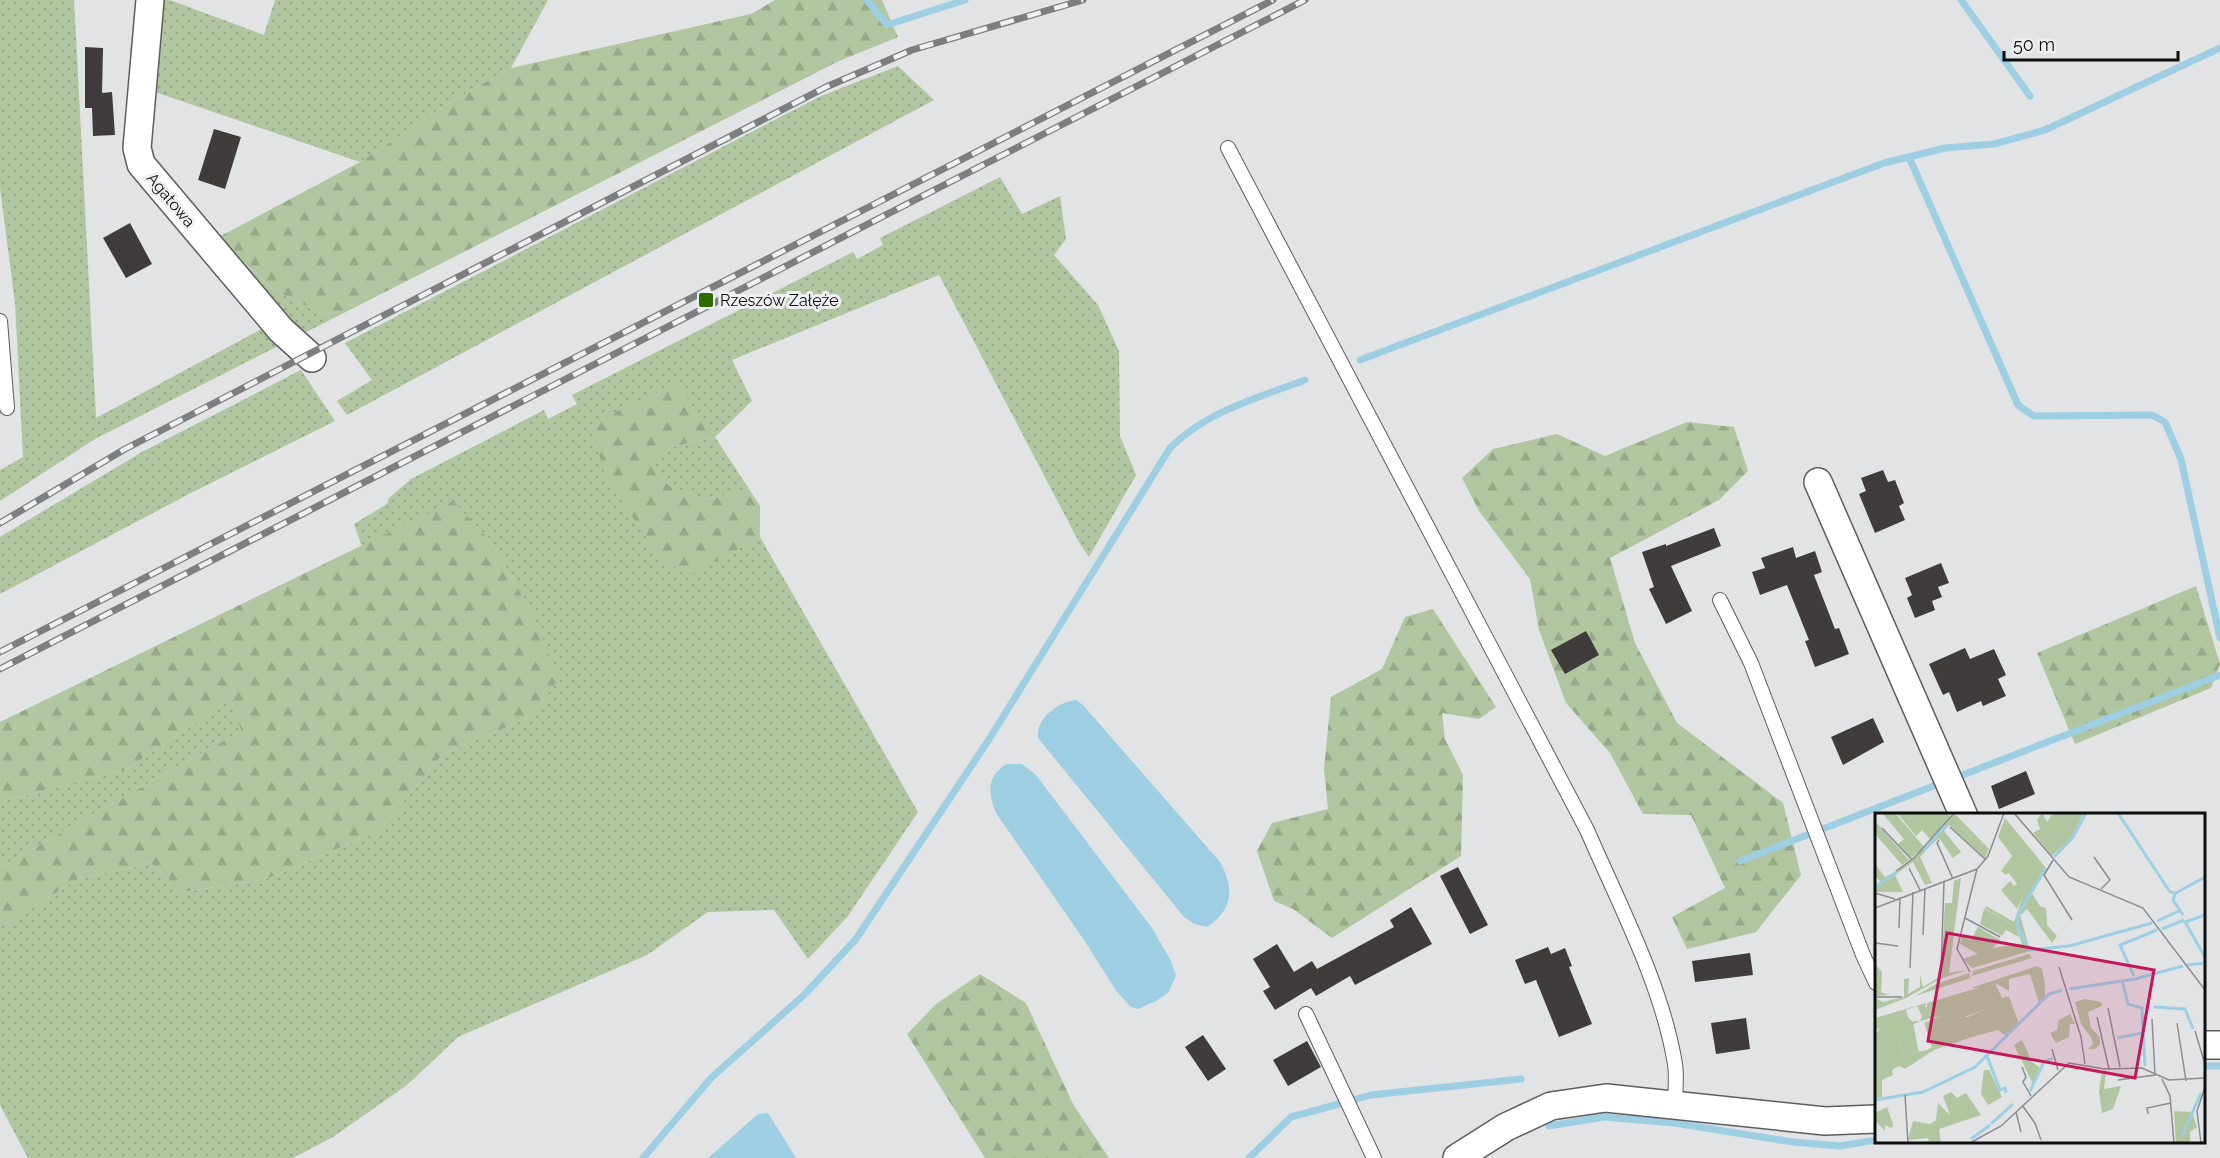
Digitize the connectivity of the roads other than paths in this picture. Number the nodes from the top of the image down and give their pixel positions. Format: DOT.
graph roads {
  1 [pos="150,0"];
  2 [pos="1228,148"];
  3 [pos="0,321"];
  4 [pos="312,358"];
  5 [pos="7,408"];
  6 [pos="1818,482"];
  7 [pos="1720,600"];
  8 [pos="1963,813"];
  9 [pos="1875,981"];
  10 [pos="1306,1014"];
  11 [pos="1675,1106"];
  12 [pos="1875,1119"];
  13 [pos="1374,1158"];
  14 [pos="1457,1158"];
  1 -- 4 [label="street, Agatowa"];
  2 -- 11 [label="lane"];
  3 -- 5 [label="lane"];
  6 -- 8 [label="street"];
  7 -- 9 [label="lane"];
  10 -- 13 [label="lane"];
  11 -- 12 [label="street"];
  11 -- 14 [label="street"];
}
